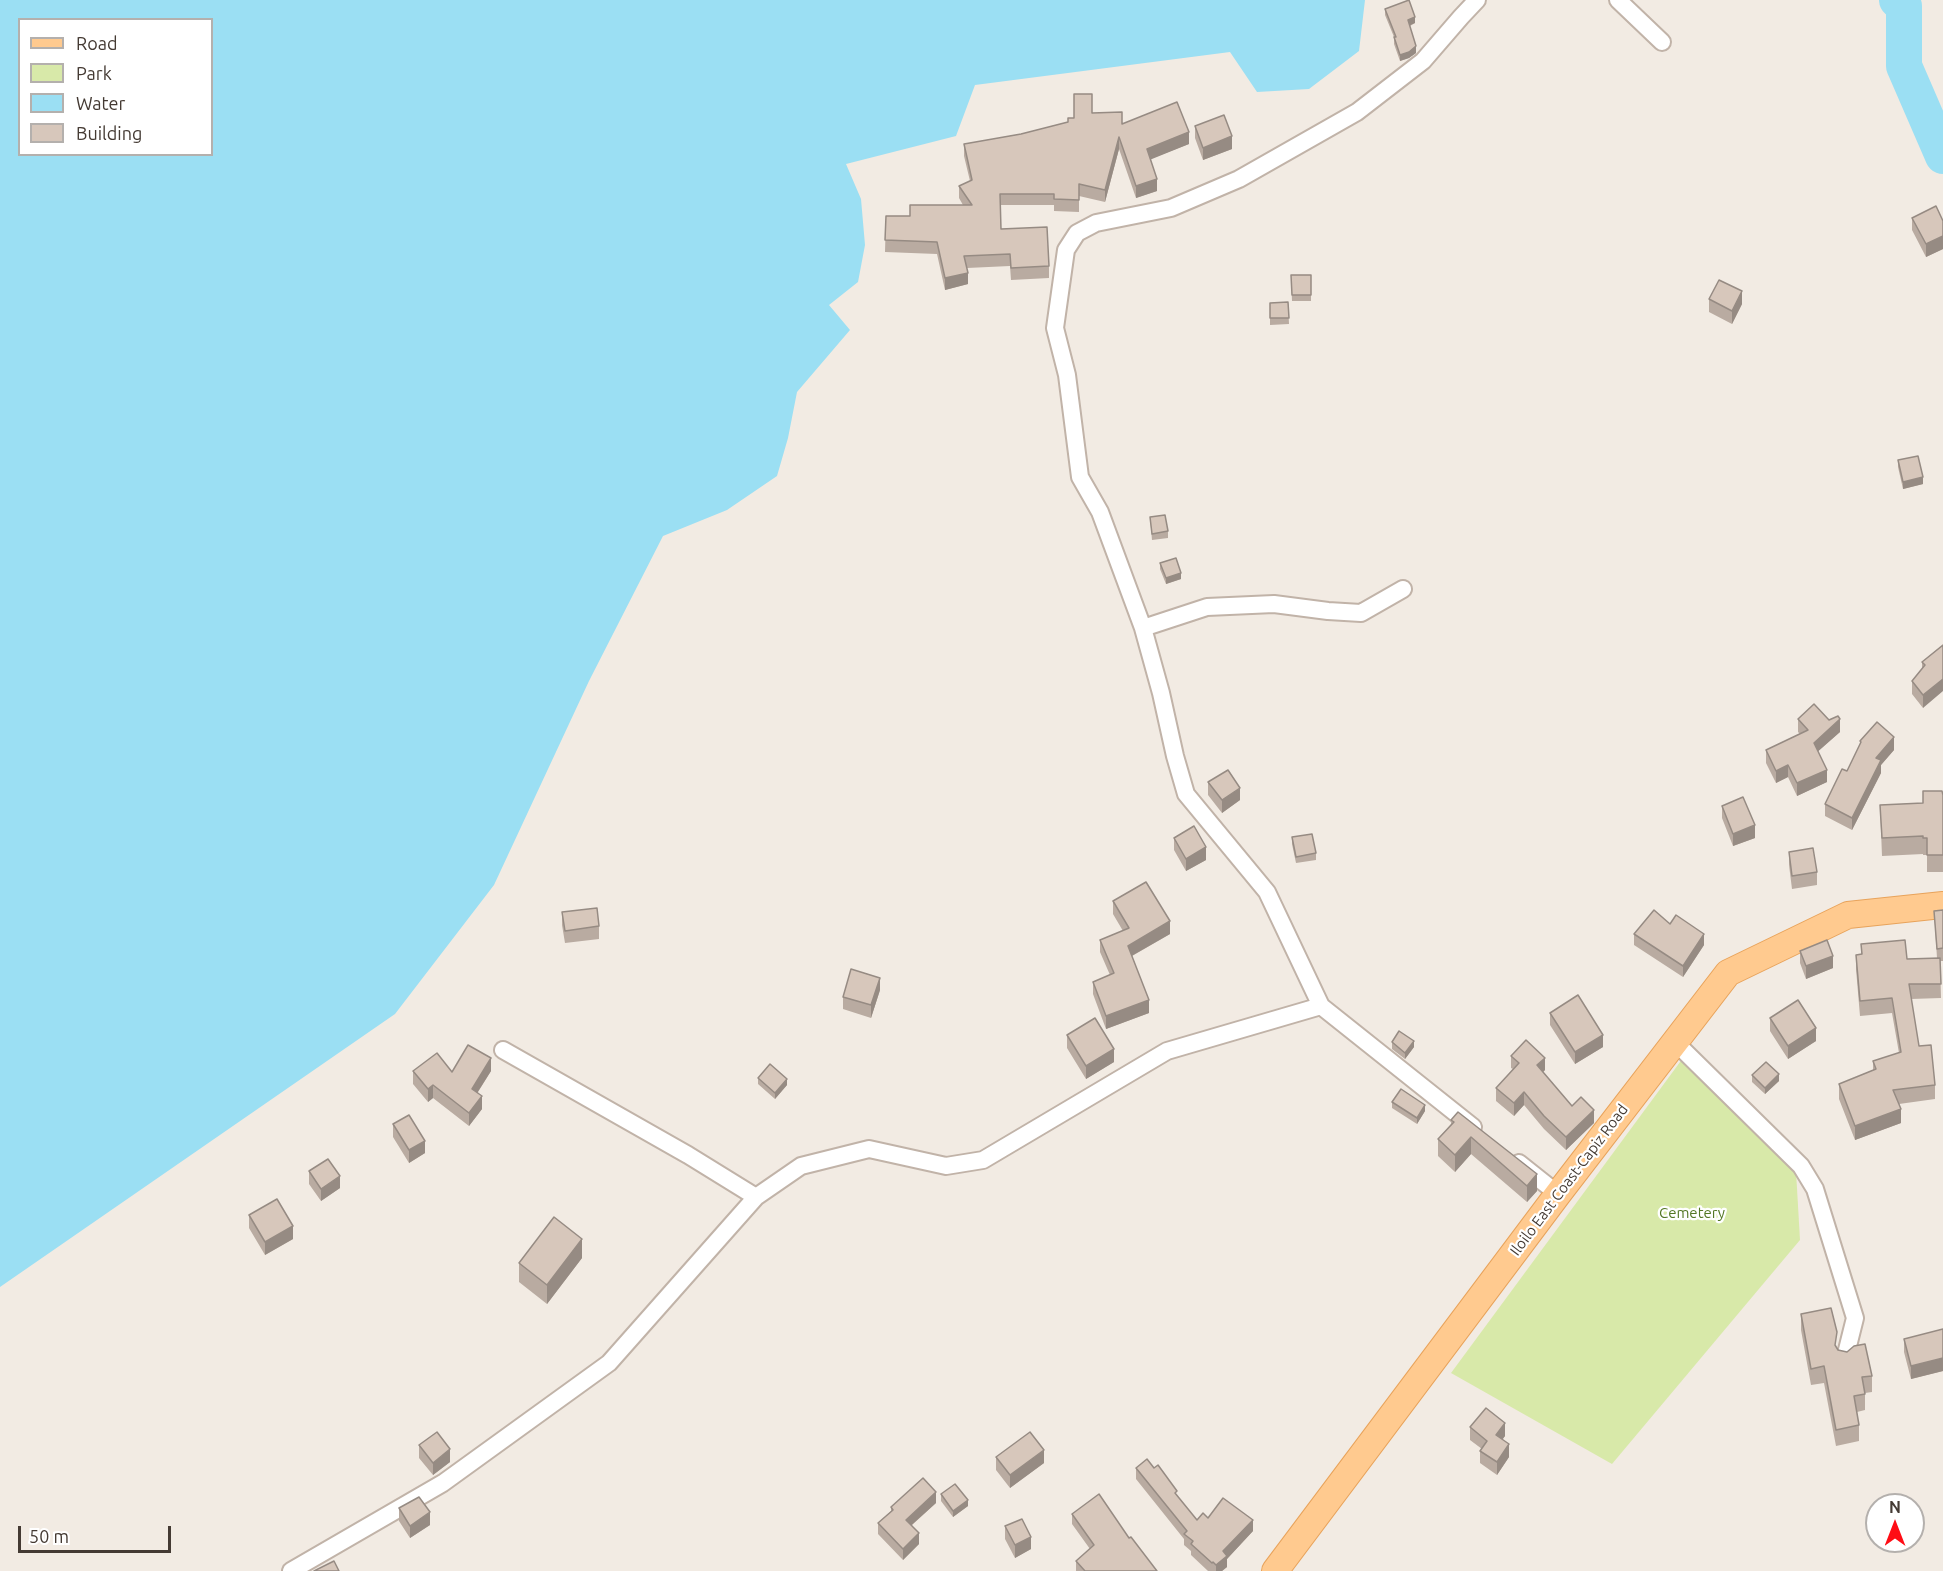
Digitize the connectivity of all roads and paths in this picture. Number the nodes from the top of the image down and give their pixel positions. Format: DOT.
graph roads {
  1 [pos="1478,0"];
  2 [pos="1618,0"];
  3 [pos="1662,42"];
  4 [pos="1403,589"];
  5 [pos="1143,628"];
  6 [pos="1943,905"];
  7 [pos="1322,1006"];
  8 [pos="1675,1042"];
  9 [pos="503,1050"];
  10 [pos="1485,1137"];
  11 [pos="1503,1151"];
  12 [pos="1558,1194"];
  13 [pos="756,1197"];
  14 [pos="1845,1358"];
  15 [pos="291,1571"];
  16 [pos="1275,1571"];
  1 -- 5 [label="street"];
  2 -- 3 [label="street"];
  4 -- 5 [label="street"];
  5 -- 7 [label="street"];
  6 -- 8 [label="main road, Iloilo East Coast-Capiz Road"];
  7 -- 10 [label="street"];
  7 -- 13 [label="street"];
  8 -- 12 [label="main road, Iloilo East Coast-Capiz Road"];
  8 -- 14 [label="street"];
  9 -- 13 [label="street"];
  11 -- 12 [label="street"];
  12 -- 16 [label="main road, Iloilo East Coast-Capiz Road"];
  13 -- 15 [label="street"];
}
